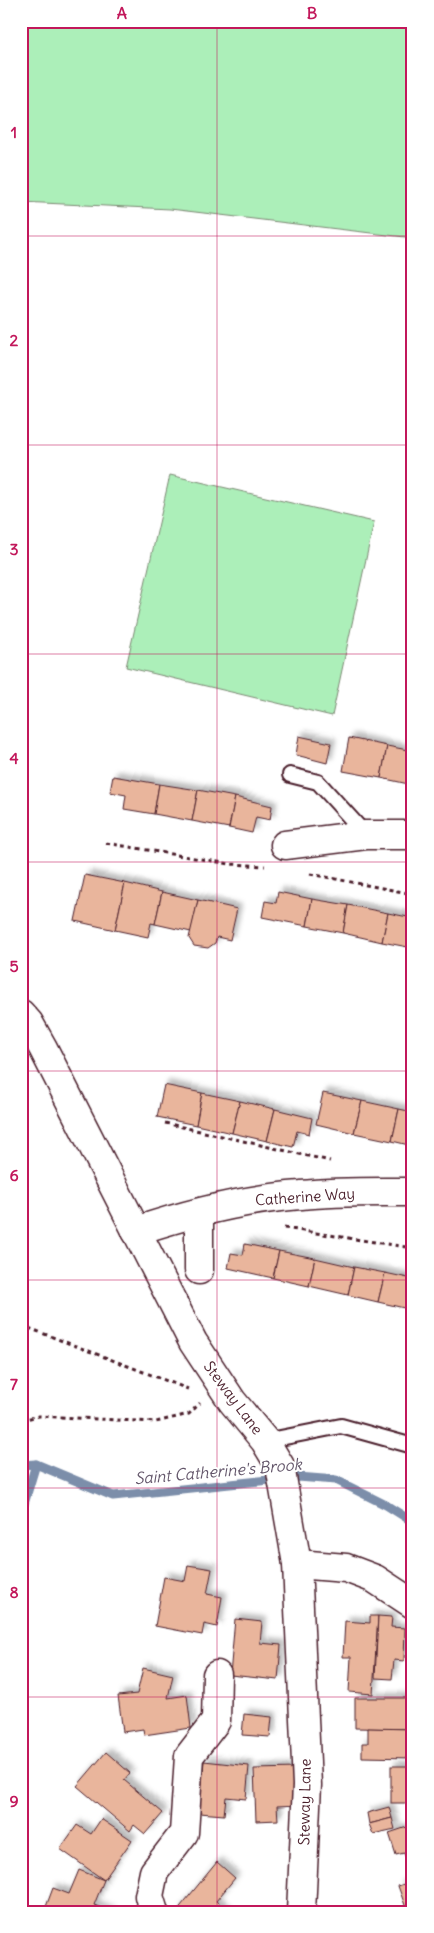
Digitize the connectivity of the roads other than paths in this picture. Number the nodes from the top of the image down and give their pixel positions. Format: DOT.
graph roads {
  1 [pos="290,775"];
  2 [pos="366,835"];
  3 [pos="413,835"];
  4 [pos="285,845"];
  5 [pos="21,1014"];
  6 [pos="413,1192"];
  7 [pos="199,1213"];
  8 [pos="136,1232"];
  9 [pos="199,1270"];
  10 [pos="265,1441"];
  11 [pos="413,1446"];
  12 [pos="297,1564"];
  13 [pos="413,1604"];
  14 [pos="217,1676"];
  15 [pos="154,1912"];
  16 [pos="301,1912"];
  1 -- 2 [label="lane"];
  2 -- 3 [label="street"];
  2 -- 4 [label="street"];
  5 -- 8 [label="street, Steway Lane"];
  6 -- 7 [label="street, Catherine Way"];
  7 -- 8 [label="street, Catherine Way"];
  7 -- 9 [label="street"];
  8 -- 10 [label="street, Steway Lane"];
  10 -- 11 [label="lane"];
  10 -- 12 [label="street, Steway Lane"];
  12 -- 13 [label="street"];
  12 -- 16 [label="street, Steway Lane"];
  14 -- 15 [label="street"];
}
